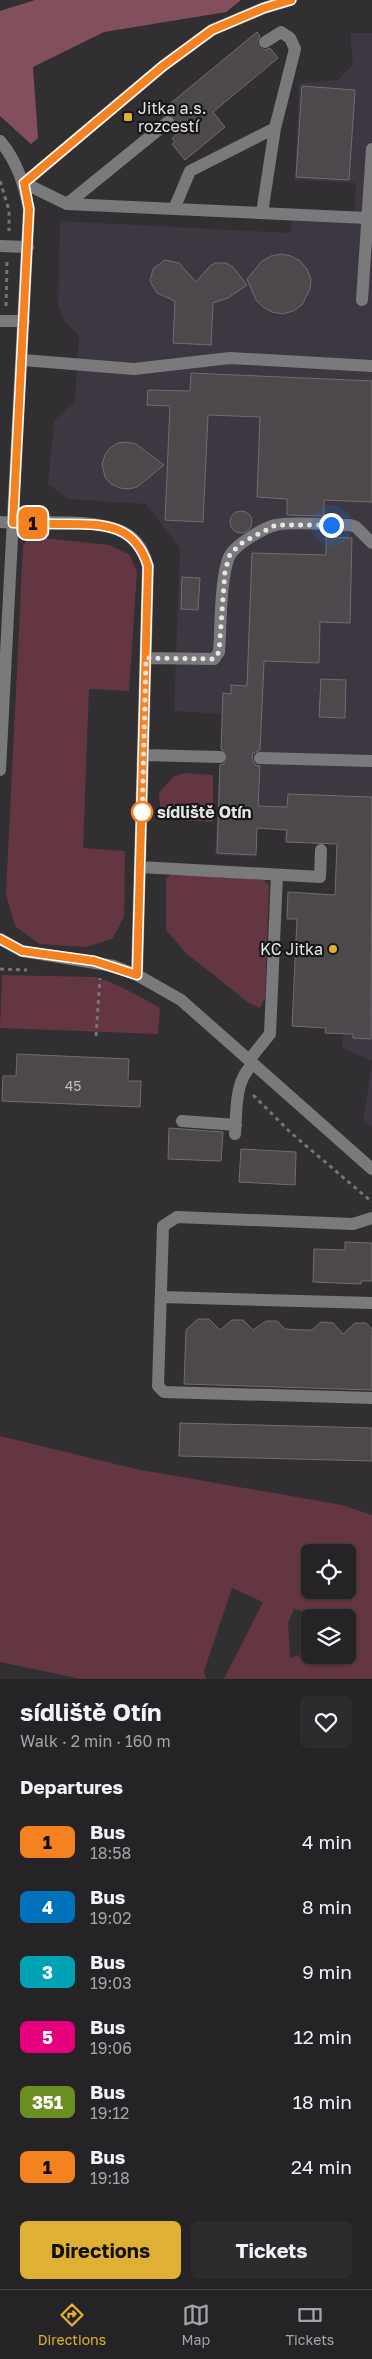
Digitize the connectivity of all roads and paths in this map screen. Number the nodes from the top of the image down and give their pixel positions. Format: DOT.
graph roads {
  1 [pos="291,0"];
  2 [pos="265,42"];
  3 [pos="168,122"];
  4 [pos="276,128"];
  5 [pos="0,141"];
  6 [pos="372,149"];
  7 [pos="14,162"];
  8 [pos="0,164"];
  9 [pos="0,181"];
  10 [pos="24,183"];
  11 [pos="67,204"];
  12 [pos="174,209"];
  13 [pos="262,213"];
  14 [pos="368,218"];
  15 [pos="4,246"];
  16 [pos="28,246"];
  17 [pos="362,300"];
  18 [pos="3,321"];
  19 [pos="24,321"];
  20 [pos="23,360"];
  21 [pos="372,366"];
  22 [pos="6,523"];
  23 [pos="372,542"];
  24 [pos="146,658"];
  25 [pos="2,668"];
  26 [pos="143,755"];
  27 [pos="220,757"];
  28 [pos="260,758"];
  29 [pos="372,761"];
  30 [pos="0,770"];
  31 [pos="321,850"];
  32 [pos="140,867"];
  33 [pos="277,875"];
  34 [pos="0,939"];
  35 [pos="100,973"];
  36 [pos="137,975"];
  37 [pos="96,1036"];
  38 [pos="251,1062"];
  39 [pos="240,1082"];
  40 [pos="182,1122"];
  41 [pos="372,1169"];
  42 [pos="372,1202"];
  43 [pos="372,1218"];
  44 [pos="161,1297"];
  45 [pos="372,1303"];
  46 [pos="372,1398"];
  1 -- 10 [label="street"];
  2 -- 4 [label="street"];
  3 -- 11 [label="street"];
  4 -- 12 [label="street"];
  4 -- 13 [label="street"];
  5 -- 7 [label="street"];
  6 -- 14 [label="street"];
  7 -- 8 [label="street"];
  7 -- 10 [label="street"];
  9 -- 15 [label="path"];
  10 -- 11 [label="street"];
  10 -- 16 [label="street"];
  11 -- 12 [label="street"];
  12 -- 13 [label="street"];
  13 -- 14 [label="street"];
  14 -- 17 [label="street"];
  15 -- 16 [label="street"];
  15 -- 18 [label="path"];
  16 -- 19 [label="street"];
  18 -- 19 [label="street"];
  19 -- 20 [label="street"];
  20 -- 21 [label="street"];
  20 -- 22 [label="street"];
  22 -- 24 [label="street"];
  22 -- 25 [label="street"];
  23 -- 24 [label="street"];
  24 -- 26 [label="street"];
  25 -- 30 [label="street"];
  26 -- 27 [label="street"];
  26 -- 32 [label="street"];
  28 -- 29 [label="street"];
  31 -- 33 [label="street"];
  32 -- 33 [label="street"];
  32 -- 36 [label="street"];
  33 -- 38 [label="street"];
  34 -- 36 [label="street"];
  35 -- 37 [label="path"];
  36 -- 38 [label="street"];
  38 -- 39 [label="street"];
  38 -- 41 [label="street"];
  39 -- 40 [label="street"];
  39 -- 42 [label="path"];
  43 -- 44 [label="street"];
  44 -- 45 [label="street"];
  44 -- 46 [label="street"];
}
